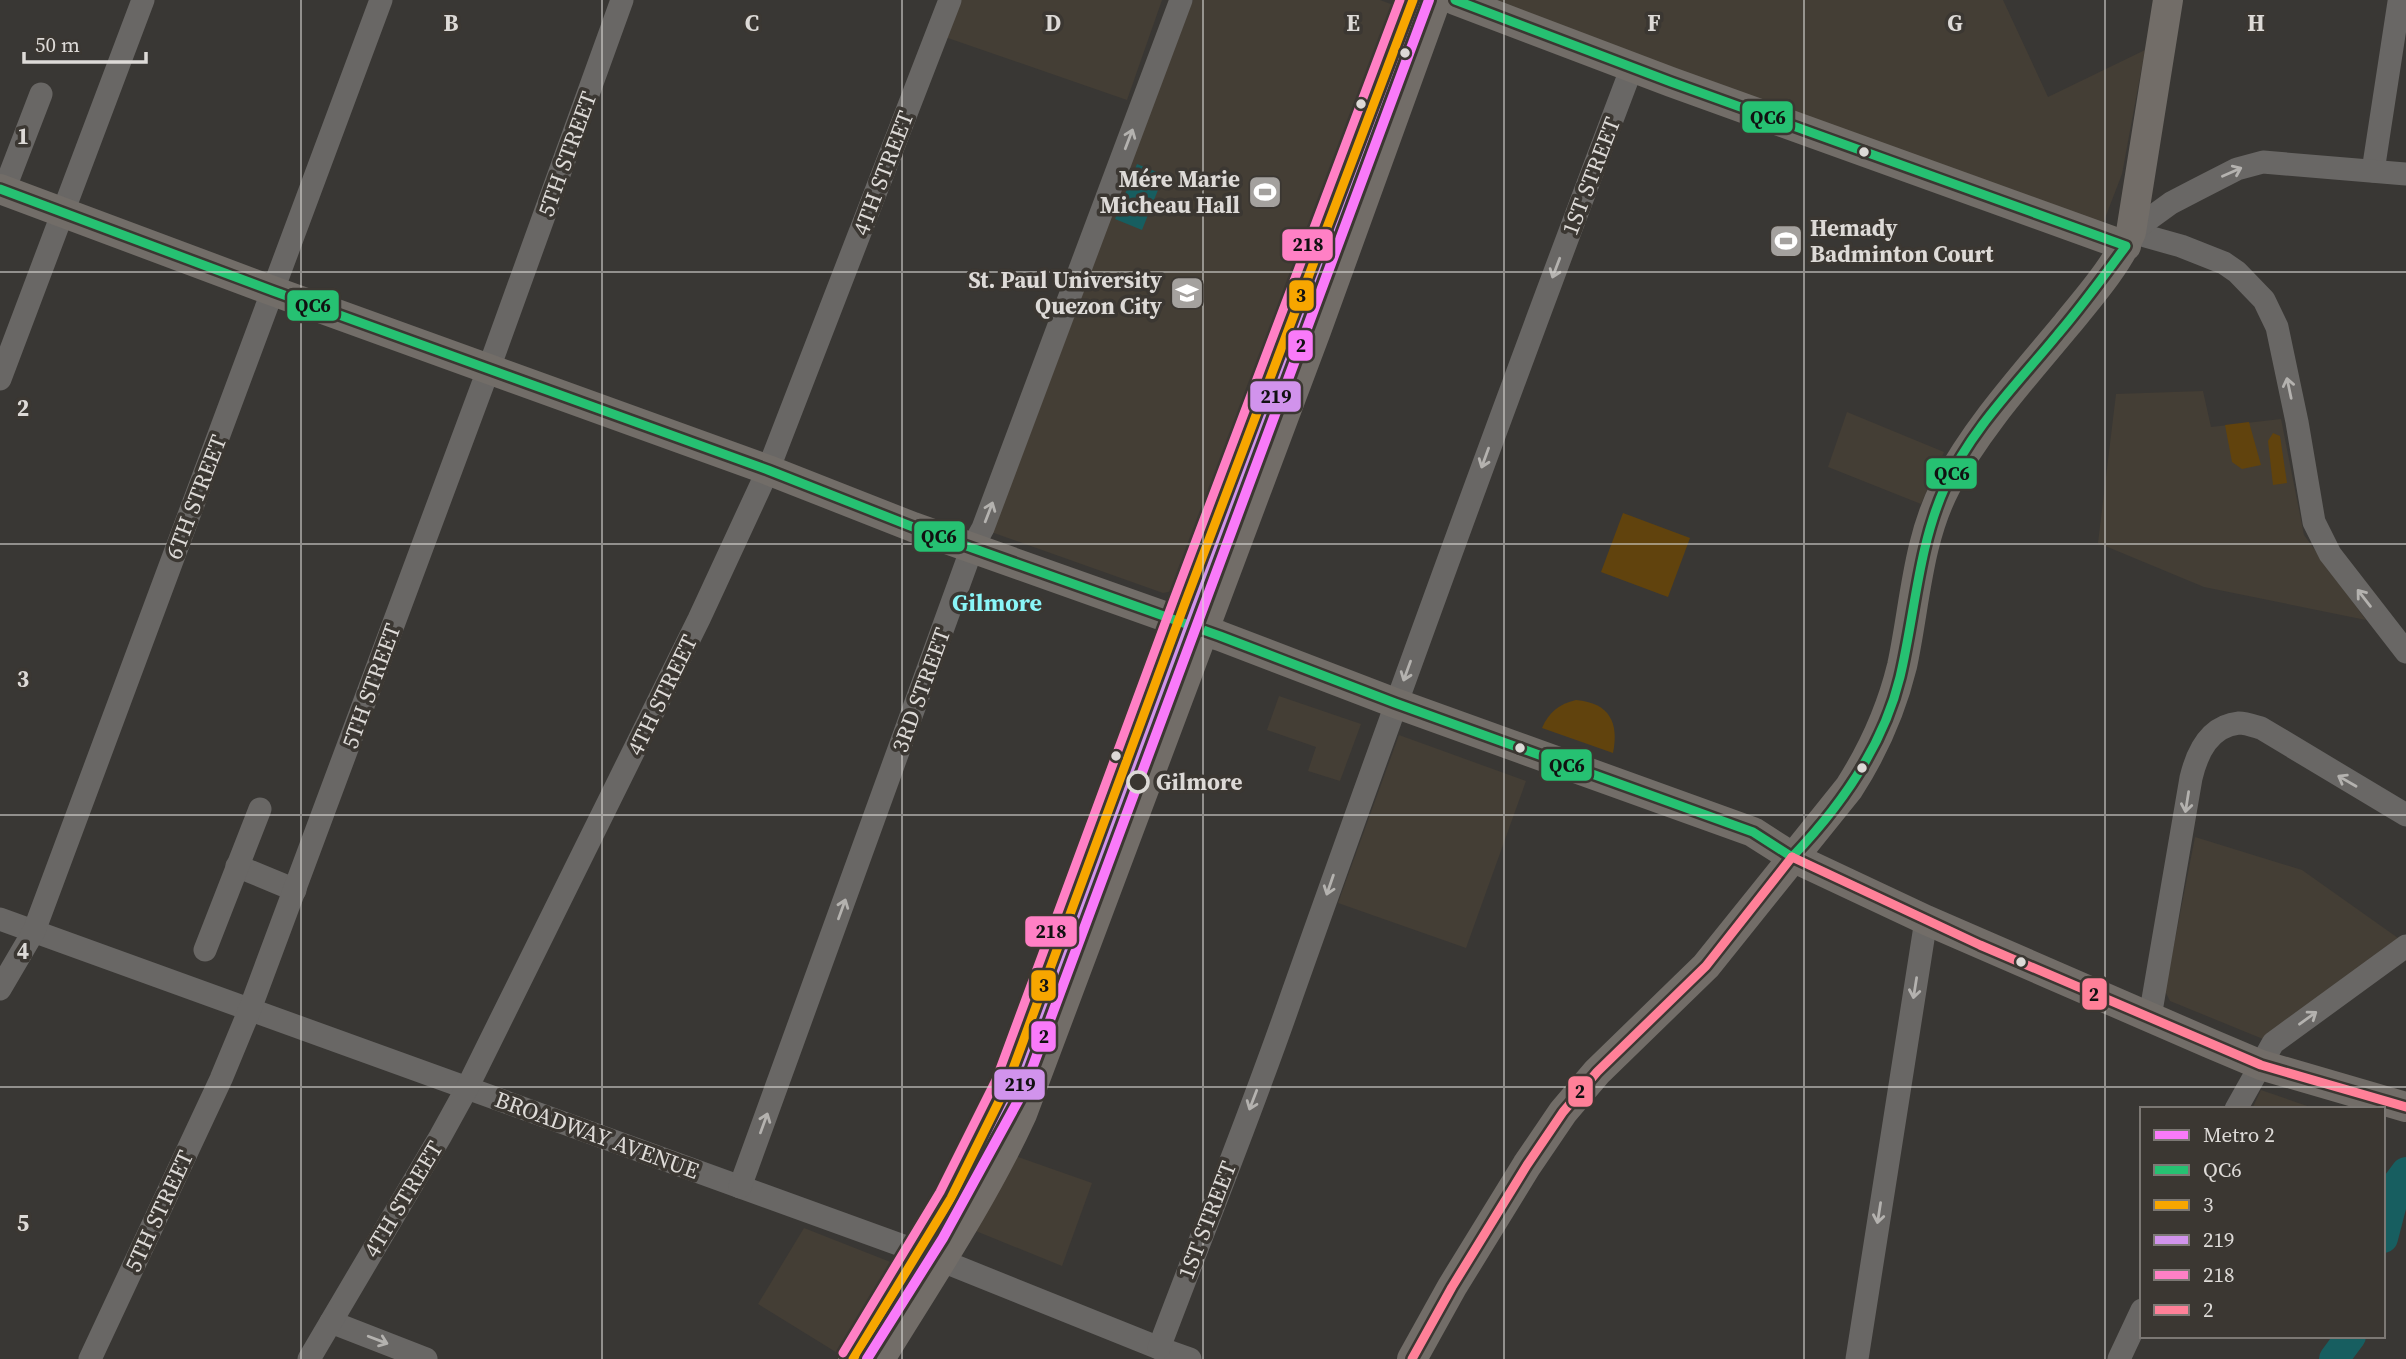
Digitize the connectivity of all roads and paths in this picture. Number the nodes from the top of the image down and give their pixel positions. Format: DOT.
graph roads {
  1 [pos="143,0"];
  2 [pos="381,0"];
  3 [pos="622,0"];
  4 [pos="950,0"];
  5 [pos="1181,0"];
  6 [pos="1413,0"];
  7 [pos="1436,0"];
  8 [pos="1455,0"];
  9 [pos="2168,0"];
  10 [pos="2399,2"];
  11 [pos="1632,67"];
  12 [pos="41,94"];
  13 [pos="2395,176"];
  14 [pos="2,189"];
  15 [pos="64,211"];
  16 [pos="2128,239"];
  17 [pos="273,291"];
  18 [pos="488,369"];
  19 [pos="0,379"];
  20 [pos="768,470"];
  21 [pos="972,548"];
  22 [pos="1191,627"];
  23 [pos="2406,652"];
  24 [pos="1395,703"];
  25 [pos="260,809"];
  26 [pos="2406,815"];
  27 [pos="1792,857"];
  28 [pos="237,866"];
  29 [pos="295,890"];
  30 [pos="0,919"];
  31 [pos="1926,920"];
  32 [pos="34,931"];
  33 [pos="2406,946"];
  34 [pos="205,950"];
  35 [pos="0,989"];
  36 [pos="250,1009"];
  37 [pos="2150,1017"];
  38 [pos="2261,1065"];
  39 [pos="467,1088"];
  40 [pos="2237,1107"];
  41 [pos="2405,1107"];
  42 [pos="740,1187"];
  43 [pos="931,1256"];
  44 [pos="2140,1314"];
  45 [pos="331,1322"];
  46 [pos="1159,1349"];
  47 [pos="90,1359"];
  48 [pos="309,1359"];
  49 [pos="426,1359"];
  50 [pos="853,1359"];
  51 [pos="880,1359"];
  52 [pos="1191,1359"];
  53 [pos="1412,1359"];
  54 [pos="1857,1359"];
  55 [pos="2119,1359"];
  1 -- 15 [label="street"];
  2 -- 17 [label="street, 6TH STREET"];
  3 -- 18 [label="street, 5TH STREET"];
  4 -- 20 [label="street, 4TH STREET"];
  21 -- 5 [label="street, 3RD STREET, one-way"];
  6 -- 22 [label="main road"];
  7 -- 22 [label="main road"];
  8 -- 11 [label="main road"];
  9 -- 16 [label="main road"];
  10 -- 13 [label="street"];
  11 -- 16 [label="main road"];
  11 -- 24 [label="street, 1ST STREET, one-way"];
  12 -- 14 [label="street"];
  16 -- 13 [label="street, one-way"];
  14 -- 15 [label="main road"];
  15 -- 17 [label="main road"];
  15 -- 19 [label="street"];
  23 -- 16 [label="street, one-way"];
  16 -- 27 [label="main road"];
  17 -- 18 [label="main road"];
  17 -- 32 [label="street, 6TH STREET"];
  18 -- 20 [label="main road"];
  18 -- 29 [label="street, 5TH STREET"];
  20 -- 21 [label="main road"];
  20 -- 39 [label="street, 4TH STREET"];
  21 -- 22 [label="main road"];
  42 -- 21 [label="street, 3RD STREET, one-way"];
  22 -- 24 [label="main road"];
  22 -- 43 [label="main road"];
  24 -- 27 [label="main road"];
  24 -- 46 [label="street, 1ST STREET, one-way"];
  25 -- 28 [label="street"];
  26 -- 37 [label="street, one-way"];
  27 -- 31 [label="main road"];
  27 -- 53 [label="main road"];
  28 -- 29 [label="street"];
  28 -- 34 [label="street"];
  29 -- 36 [label="street, 5TH STREET"];
  30 -- 32 [label="street, BROADWAY AVENUE"];
  31 -- 37 [label="main road"];
  31 -- 54 [label="street, one-way"];
  32 -- 35 [label="street, 6TH STREET"];
  32 -- 36 [label="street, BROADWAY AVENUE"];
  38 -- 33 [label="street, one-way"];
  36 -- 39 [label="street, BROADWAY AVENUE"];
  36 -- 47 [label="street, 5TH STREET"];
  37 -- 38 [label="main road"];
  38 -- 40 [label="street"];
  38 -- 41 [label="main road"];
  39 -- 42 [label="street, BROADWAY AVENUE"];
  39 -- 45 [label="street, 4TH STREET"];
  42 -- 43 [label="street, BROADWAY AVENUE"];
  43 -- 46 [label="street, BROADWAY AVENUE"];
  43 -- 50 [label="main road"];
  43 -- 51 [label="main road"];
  44 -- 55 [label="street"];
  45 -- 48 [label="street, 4TH STREET"];
  45 -- 49 [label="street, one-way"];
  46 -- 52 [label="street, BROADWAY AVENUE"];
}
